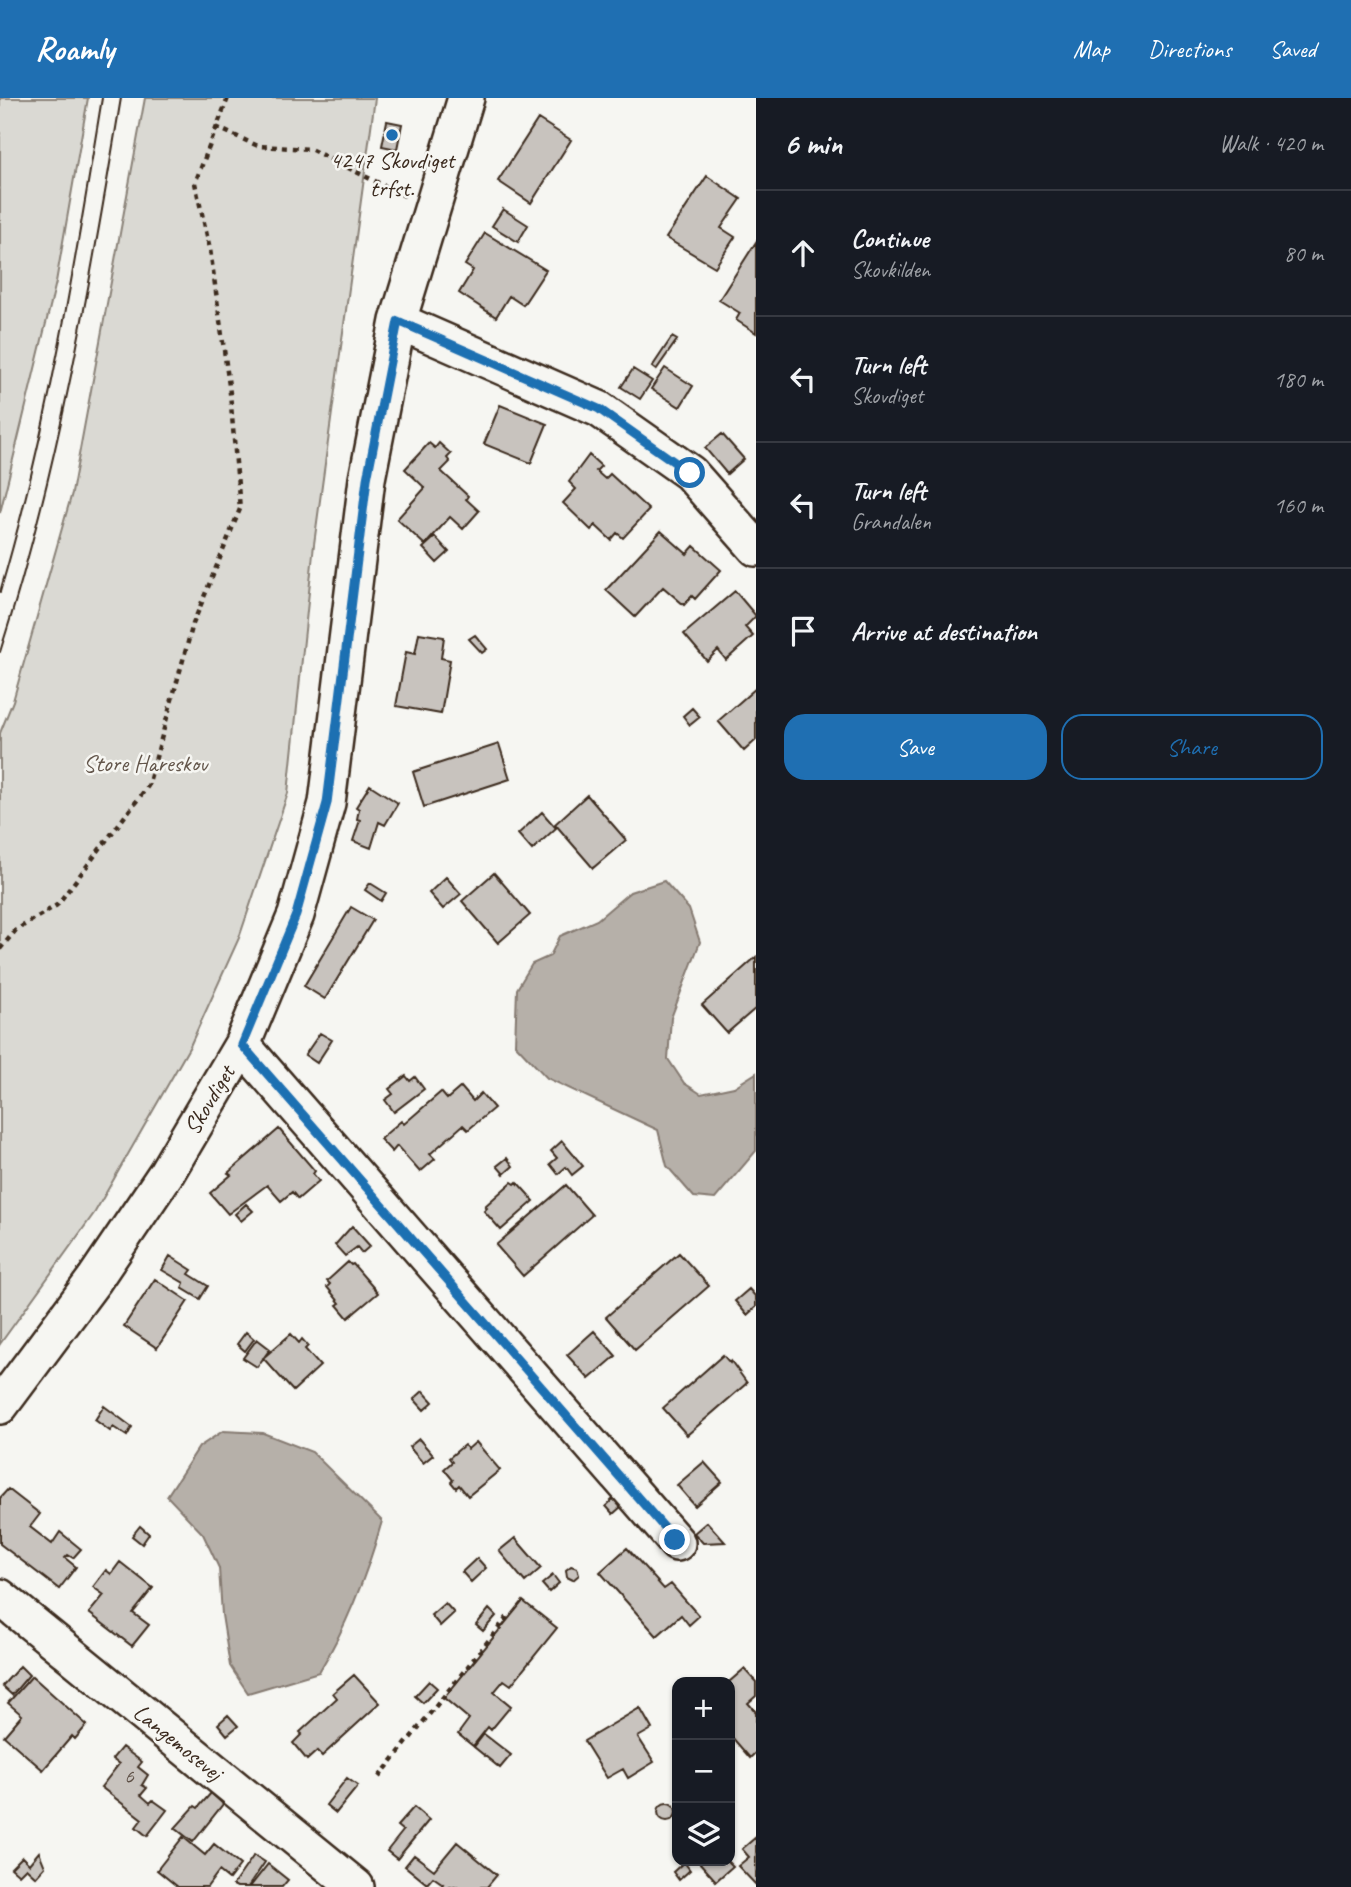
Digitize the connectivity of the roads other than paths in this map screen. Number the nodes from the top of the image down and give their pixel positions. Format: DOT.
graph roads {
  1 [pos="466,98"];
  2 [pos="398,321"];
  3 [pos="756,548"];
  4 [pos="242,1045"];
  5 [pos="0,1406"];
  6 [pos="677,1543"];
  7 [pos="0,1597"];
  8 [pos="356,1887"];
  1 -- 2 [label="street, Skovdiget"];
  2 -- 3 [label="street"];
  2 -- 4 [label="street, Skovdiget"];
  4 -- 5 [label="street, Skovdiget"];
  4 -- 6 [label="street"];
  7 -- 8 [label="street, Langemosevej"];
}
